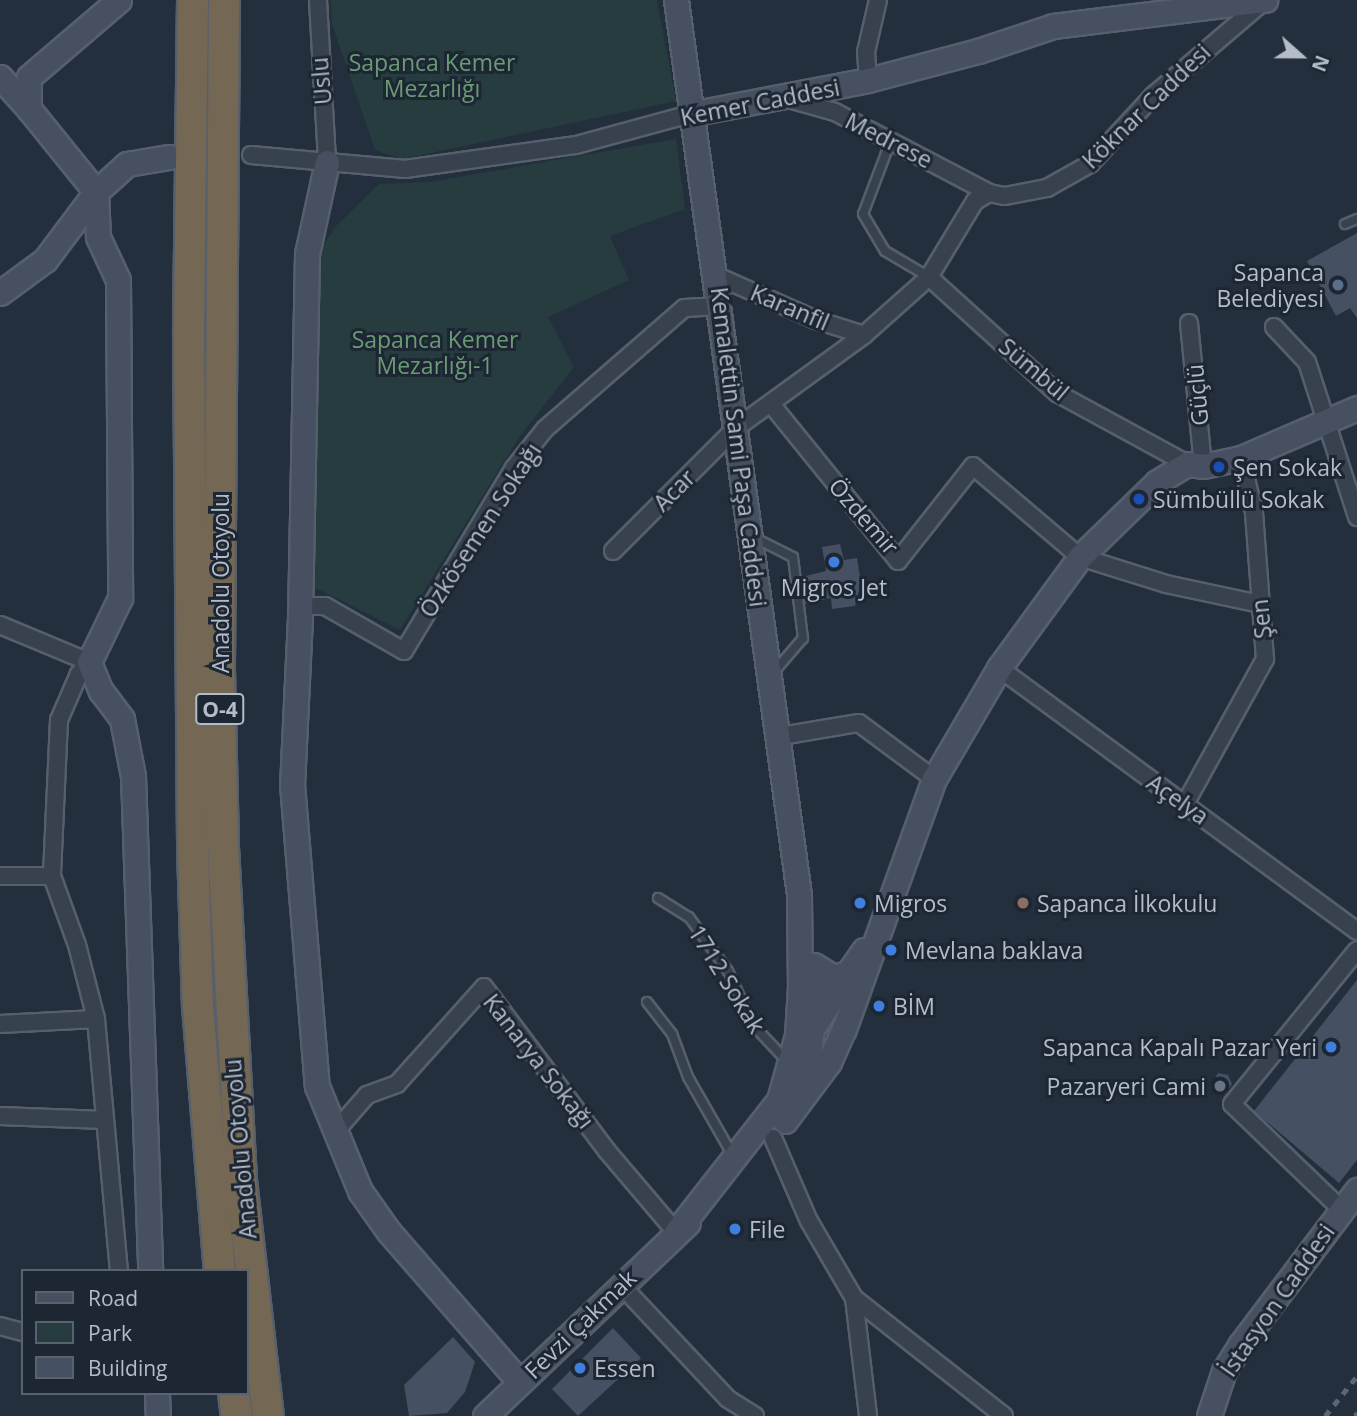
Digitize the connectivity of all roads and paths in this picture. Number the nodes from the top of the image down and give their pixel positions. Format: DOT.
graph roads {
  1 [pos="119,0"];
  2 [pos="193,0"];
  3 [pos="224,0"];
  4 [pos="318,0"];
  5 [pos="676,0"];
  6 [pos="878,0"];
  7 [pos="1265,0"];
  8 [pos="0,76"];
  9 [pos="868,80"];
  10 [pos="785,98"];
  11 [pos="29,109"];
  12 [pos="690,114"];
  13 [pos="891,139"];
  14 [pos="251,155"];
  15 [pos="169,157"];
  16 [pos="327,162"];
  17 [pos="96,192"];
  18 [pos="989,193"];
  19 [pos="1357,219"];
  20 [pos="1345,224"];
  21 [pos="717,275"];
  22 [pos="929,277"];
  23 [pos="0,293"];
  24 [pos="721,306"];
  25 [pos="1189,323"];
  26 [pos="1274,327"];
  27 [pos="864,335"];
  28 [pos="771,404"];
  29 [pos="1357,408"];
  30 [pos="1329,422"];
  31 [pos="736,428"];
  32 [pos="1241,458"];
  33 [pos="1195,465"];
  34 [pos="1357,517"];
  35 [pos="749,535"];
  36 [pos="612,551"];
  37 [pos="1080,557"];
  38 [pos="1260,604"];
  39 [pos="301,606"];
  40 [pos="0,625"];
  41 [pos="89,662"];
  42 [pos="999,668"];
  43 [pos="768,680"];
  44 [pos="775,737"];
  45 [pos="934,779"];
  46 [pos="1185,804"];
  47 [pos="0,876"];
  48 [pos="52,876"];
  49 [pos="799,894"];
  50 [pos="658,898"];
  51 [pos="889,901"];
  52 [pos="1357,931"];
  53 [pos="1357,950"];
  54 [pos="814,965"];
  55 [pos="848,973"];
  56 [pos="647,1002"];
  57 [pos="806,1018"];
  58 [pos="96,1019"];
  59 [pos="848,1019"];
  60 [pos="0,1024"];
  61 [pos="793,1056"];
  62 [pos="0,1116"];
  63 [pos="104,1120"];
  64 [pos="779,1130"];
  65 [pos="334,1133"];
  66 [pos="735,1160"];
  67 [pos="1357,1190"];
  68 [pos="1340,1209"];
  69 [pos="676,1232"];
  70 [pos="119,1269"];
  71 [pos="150,1269"];
  72 [pos="220,1269"];
  73 [pos="621,1285"];
  74 [pos="854,1298"];
  75 [pos="0,1326"];
  76 [pos="21,1331"];
  77 [pos="520,1381"];
  78 [pos="158,1395"];
  79 [pos="234,1395"];
  80 [pos="158,1416"];
  81 [pos="237,1416"];
  82 [pos="268,1416"];
  83 [pos="485,1416"];
  84 [pos="755,1416"];
  85 [pos="868,1416"];
  86 [pos="1004,1416"];
  87 [pos="1209,1416"];
  1 -- 11 [label="street"];
  2 -- 72 [label="highway, Anadolu Otoyolu / O-4"];
  3 -- 82 [label="highway, Anadolu Otoyolu / O-4"];
  4 -- 16 [label="street, Uslu"];
  5 -- 12 [label="street, Kemalettin Sami Paşa Caddesi"];
  6 -- 9 [label="street"];
  7 -- 9 [label="street, Kemer Caddesi"];
  7 -- 18 [label="street, Köknar Caddesi"];
  8 -- 11 [label="street"];
  9 -- 10 [label="street, Kemer Caddesi"];
  10 -- 12 [label="street, Kemer Caddesi"];
  10 -- 13 [label="street, Medrese"];
  11 -- 17 [label="street"];
  12 -- 16 [label="street, Kemer Caddesi"];
  12 -- 21 [label="street, Kemalettin Sami Paşa Caddesi"];
  13 -- 18 [label="street, Medrese"];
  13 -- 22 [label="lane"];
  14 -- 16 [label="street, Kemer Caddesi"];
  15 -- 17 [label="street"];
  16 -- 39 [label="street"];
  17 -- 23 [label="street"];
  17 -- 41 [label="street"];
  18 -- 22 [label="street"];
  19 -- 20 [label="lane"];
  21 -- 24 [label="street, Kemalettin Sami Paşa Caddesi"];
  21 -- 27 [label="street, Karanfil"];
  22 -- 27 [label="street"];
  22 -- 33 [label="street, Sümbül"];
  24 -- 31 [label="street, Kemalettin Sami Paşa Caddesi"];
  24 -- 39 [label="street, Özkösemen Sokağı"];
  25 -- 33 [label="street, Güçlü"];
  26 -- 30 [label="street"];
  27 -- 28 [label="street"];
  28 -- 31 [label="street"];
  28 -- 37 [label="street, Özdemir"];
  29 -- 30 [label="street"];
  30 -- 32 [label="street"];
  30 -- 34 [label="street"];
  31 -- 35 [label="street, Kemalettin Sami Paşa Caddesi"];
  31 -- 36 [label="street, Acar"];
  32 -- 33 [label="street"];
  32 -- 38 [label="street, Şen"];
  33 -- 37 [label="street"];
  35 -- 43 [label="street, Kemalettin Sami Paşa Caddesi"];
  35 -- 43 [label="lane"];
  37 -- 38 [label="street"];
  37 -- 42 [label="street"];
  38 -- 46 [label="street, Şen"];
  39 -- 65 [label="street"];
  40 -- 41 [label="street"];
  41 -- 48 [label="street"];
  41 -- 71 [label="street"];
  42 -- 45 [label="street"];
  42 -- 46 [label="street, Açelya"];
  43 -- 44 [label="street, Kemalettin Sami Paşa Caddesi"];
  44 -- 45 [label="street"];
  44 -- 49 [label="street, Kemalettin Sami Paşa Caddesi"];
  45 -- 51 [label="street"];
  46 -- 52 [label="street, Açelya"];
  47 -- 48 [label="street"];
  48 -- 58 [label="street"];
  49 -- 54 [label="street, Kemalettin Sami Paşa Caddesi"];
  49 -- 57 [label="street, Kemalettin Sami Paşa Caddesi"];
  50 -- 61 [label="lane, 1712 Sokak"];
  51 -- 55 [label="street"];
  51 -- 59 [label="street"];
  53 -- 68 [label="street"];
  54 -- 55 [label="street"];
  54 -- 57 [label="street, Kemalettin Sami Paşa Caddesi"];
  55 -- 57 [label="street"];
  56 -- 66 [label="lane"];
  57 -- 59 [label="street"];
  57 -- 61 [label="street, Kemalettin Sami Paşa Caddesi"];
  57 -- 64 [label="street, Kemalettin Sami Paşa Caddesi"];
  58 -- 60 [label="street"];
  58 -- 63 [label="street"];
  59 -- 64 [label="street"];
  61 -- 66 [label="street, Kemalettin Sami Paşa Caddesi"];
  62 -- 63 [label="street"];
  63 -- 70 [label="street"];
  64 -- 69 [label="street, Kemalettin Sami Paşa Caddesi"];
  64 -- 74 [label="street"];
  65 -- 69 [label="street, Kanarya Sokağı"];
  65 -- 77 [label="street"];
  66 -- 69 [label="street, Kemalettin Sami Paşa Caddesi"];
  67 -- 68 [label="street, İstasyon Caddesi"];
  68 -- 87 [label="street, İstasyon Caddesi"];
  69 -- 73 [label="street, Fevzi Çakmak"];
  73 -- 77 [label="street, Fevzi Çakmak"];
  73 -- 84 [label="street"];
  74 -- 85 [label="street"];
  74 -- 86 [label="street"];
  75 -- 76 [label="street"];
  77 -- 83 [label="street, Fevzi Çakmak"];
  78 -- 80 [label="street"];
  79 -- 81 [label="highway"];
}
